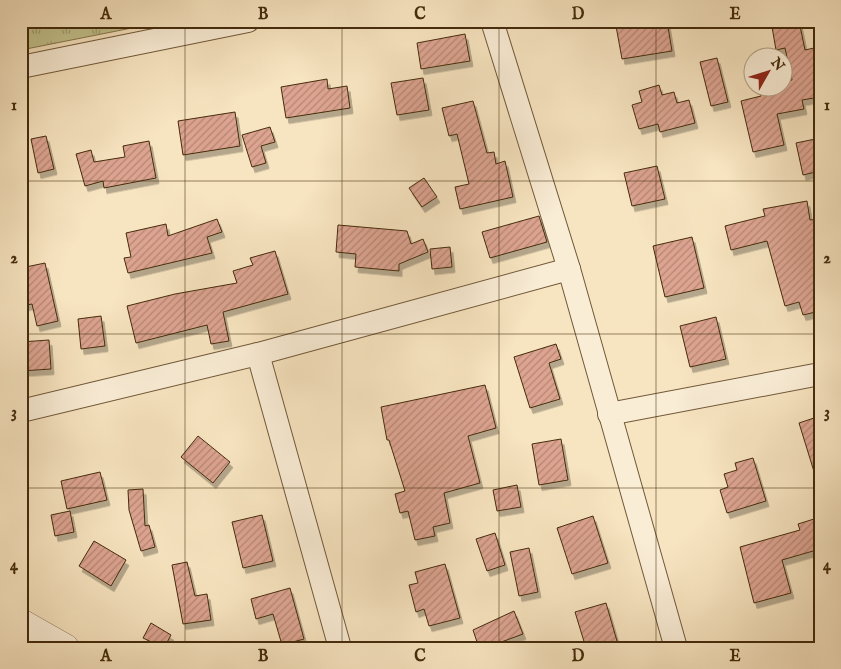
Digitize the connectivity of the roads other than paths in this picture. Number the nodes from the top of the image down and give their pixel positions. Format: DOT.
graph roads {
  1 [pos="248,21"];
  2 [pos="492,21"];
  3 [pos="21,67"];
  4 [pos="569,269"];
  5 [pos="258,354"];
  6 [pos="820,374"];
  7 [pos="21,411"];
  8 [pos="610,414"];
  9 [pos="21,623"];
  10 [pos="65,648"];
  11 [pos="340,648"];
  12 [pos="676,648"];
  1 -- 3 [label="street"];
  2 -- 4 [label="street"];
  4 -- 5 [label="street"];
  4 -- 8 [label="street"];
  5 -- 7 [label="street"];
  5 -- 11 [label="street"];
  6 -- 8 [label="street"];
  8 -- 12 [label="street"];
  9 -- 10 [label="street"];
}
